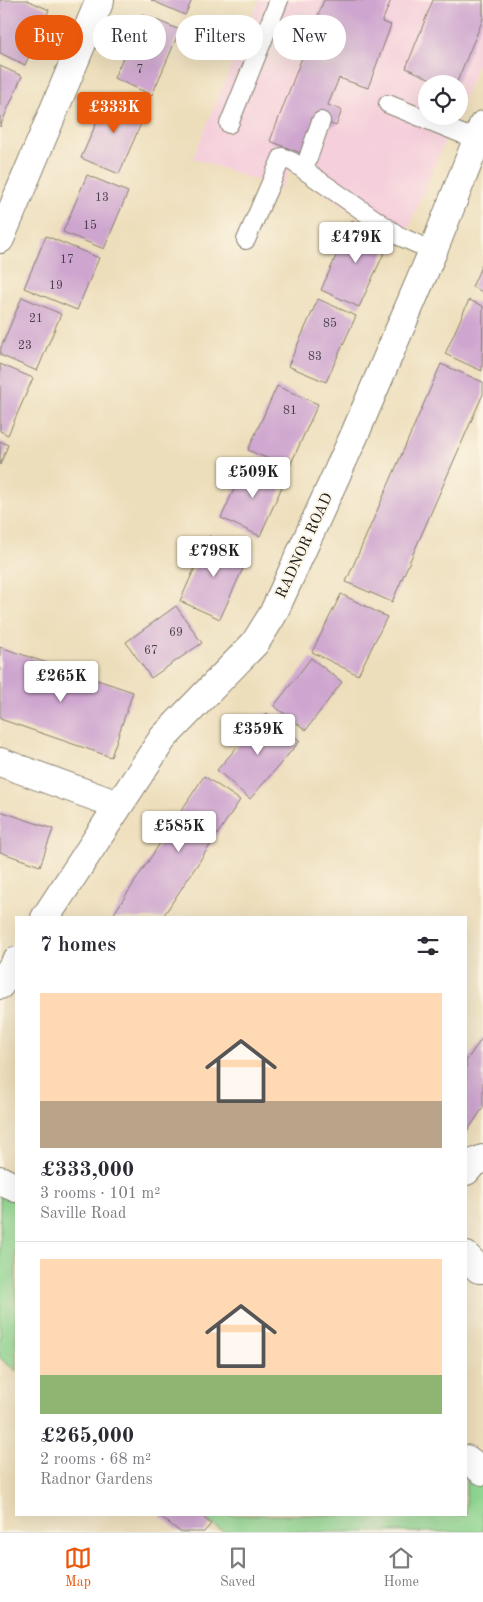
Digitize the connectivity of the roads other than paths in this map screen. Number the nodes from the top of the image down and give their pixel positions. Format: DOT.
graph roads {
  1 [pos="100,0"];
  2 [pos="279,0"];
  3 [pos="388,104"];
  4 [pos="321,121"];
  5 [pos="229,124"];
  6 [pos="480,132"];
  7 [pos="304,170"];
  8 [pos="0,239"];
  9 [pos="246,240"];
  10 [pos="433,251"];
  11 [pos="0,762"];
  12 [pos="118,805"];
  13 [pos="46,916"];
  14 [pos="15,962"];
  15 [pos="0,985"];
  16 [pos="483,1159"];
  17 [pos="467,1170"];
  18 [pos="0,1180"];
  19 [pos="15,1188"];
  20 [pos="467,1257"];
  21 [pos="483,1269"];
  22 [pos="467,1460"];
  23 [pos="483,1471"];
  1 -- 8 [label="street"];
  2 -- 5 [label="lane"];
  3 -- 6 [label="lane"];
  4 -- 7 [label="lane"];
  6 -- 10 [label="street, RADNOR ROAD"];
  7 -- 9 [label="lane"];
  7 -- 10 [label="lane"];
  10 -- 12 [label="street, RADNOR ROAD"];
  11 -- 12 [label="street"];
  12 -- 13 [label="street, RADNOR ROAD"];
  14 -- 15 [label="street"];
  16 -- 17 [label="street"];
  18 -- 19 [label="street"];
  20 -- 21 [label="street"];
  22 -- 23 [label="street"];
}
